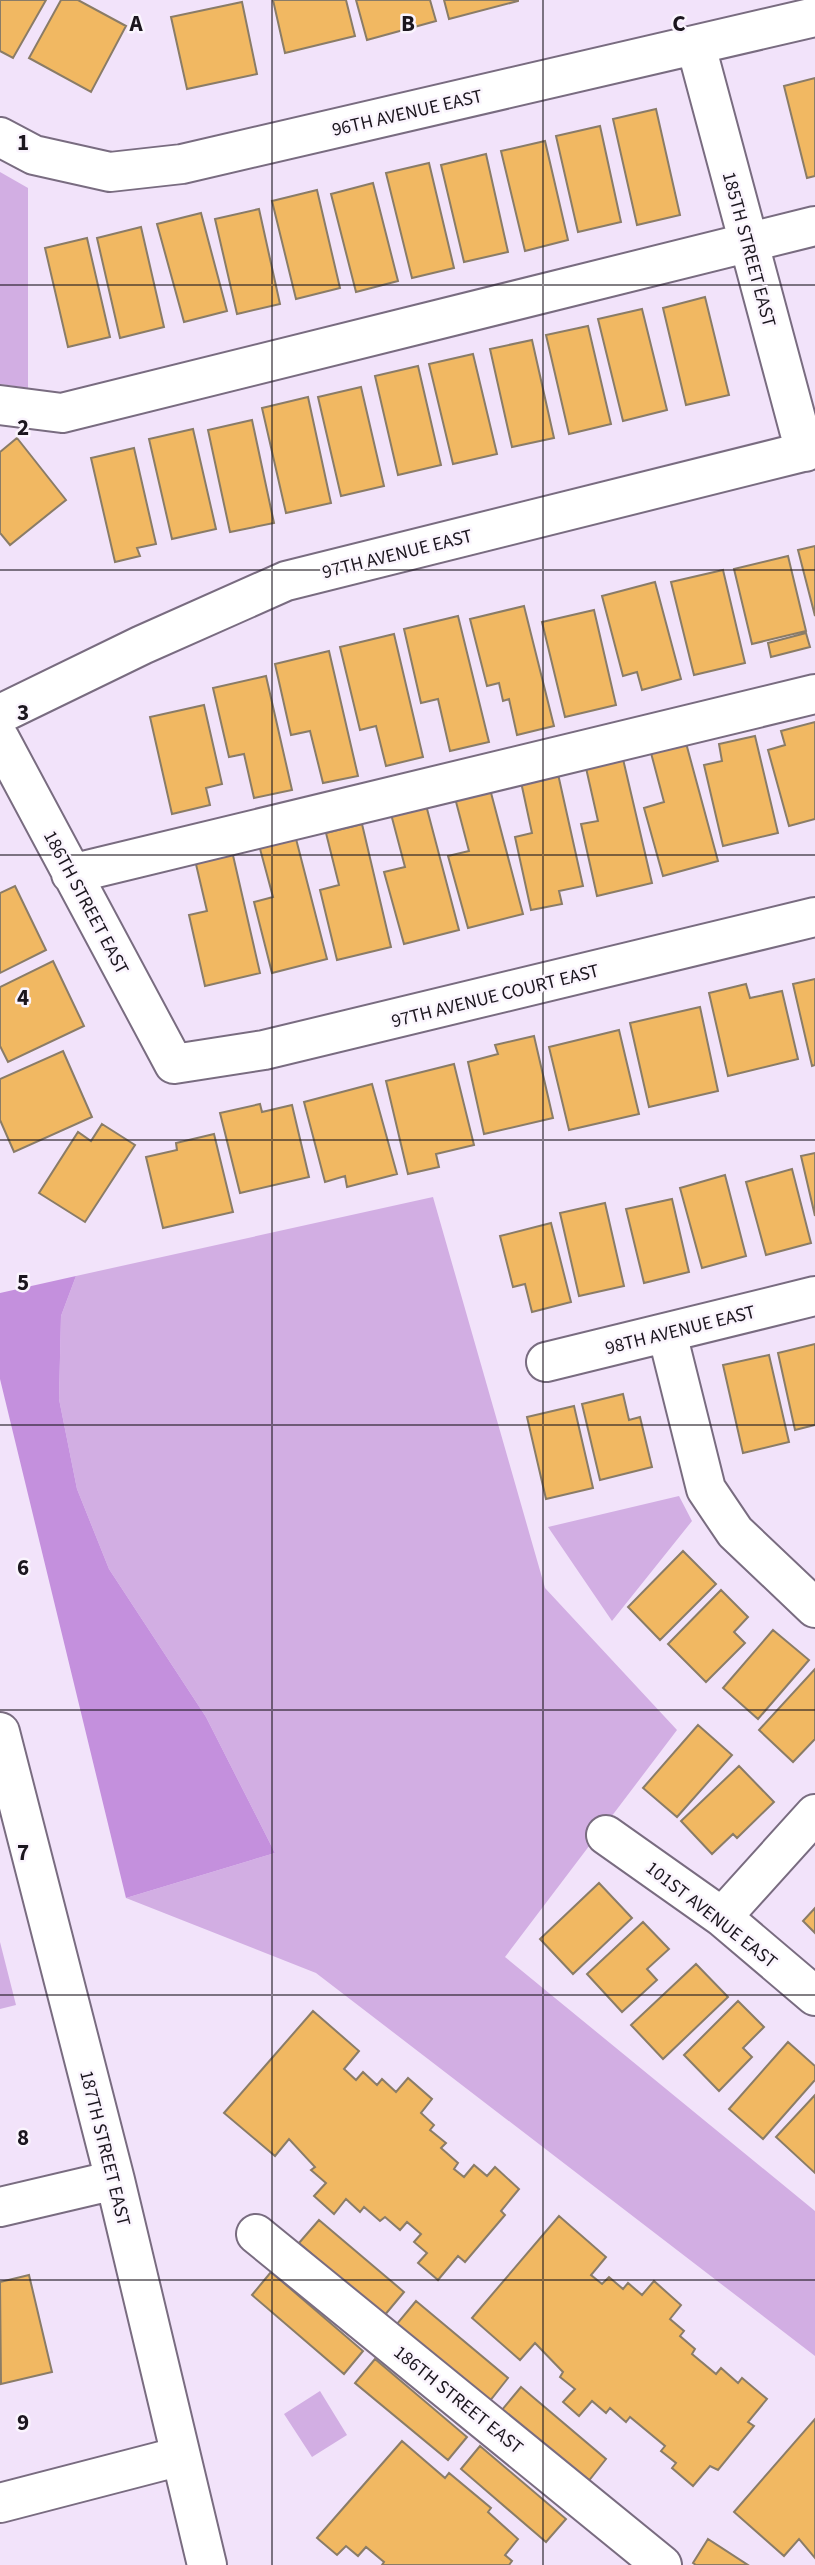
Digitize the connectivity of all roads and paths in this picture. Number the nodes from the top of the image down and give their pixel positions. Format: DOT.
graph roads {
  1 [pos="815,17"];
  2 [pos="696,46"];
  3 [pos="0,137"];
  4 [pos="815,226"];
  5 [pos="747,242"];
  6 [pos="0,405"];
  7 [pos="810,451"];
  8 [pos="815,694"];
  9 [pos="0,714"];
  10 [pos="0,739"];
  11 [pos="71,874"];
  12 [pos="815,918"];
  13 [pos="174,1064"];
  14 [pos="815,1296"];
  15 [pos="667,1333"];
  16 [pos="546,1362"];
  17 [pos="815,1608"];
  18 [pos="0,1732"];
  19 [pos="815,1814"];
  20 [pos="606,1835"];
  21 [pos="722,1917"];
  22 [pos="815,1996"];
  23 [pos="115,2180"];
  24 [pos="0,2207"];
  25 [pos="256,2234"];
  26 [pos="181,2456"];
  27 [pos="0,2503"];
  28 [pos="207,2565"];
  29 [pos="662,2565"];
  1 -- 2 [label="street, 96TH AVENUE EAST"];
  2 -- 3 [label="street, 96TH AVENUE EAST"];
  2 -- 5 [label="street, 185TH STREET EAST"];
  4 -- 5 [label="street"];
  5 -- 6 [label="street"];
  5 -- 7 [label="street, 185TH STREET EAST"];
  7 -- 9 [label="street, 97TH AVENUE EAST"];
  8 -- 11 [label="street"];
  10 -- 11 [label="street, 186TH STREET EAST"];
  11 -- 13 [label="street, 186TH STREET EAST"];
  12 -- 13 [label="street, 97TH AVENUE COURT EAST"];
  14 -- 15 [label="street, 98TH AVENUE EAST"];
  15 -- 16 [label="street, 98TH AVENUE EAST"];
  15 -- 17 [label="street"];
  18 -- 23 [label="street, 187TH STREET EAST"];
  19 -- 21 [label="street"];
  20 -- 21 [label="street, 101ST AVENUE EAST"];
  21 -- 22 [label="street, 101ST AVENUE EAST"];
  23 -- 24 [label="street"];
  23 -- 26 [label="street, 187TH STREET EAST"];
  25 -- 29 [label="street, 186TH STREET EAST"];
  26 -- 27 [label="street"];
  26 -- 28 [label="street, 187TH STREET EAST"];
}
